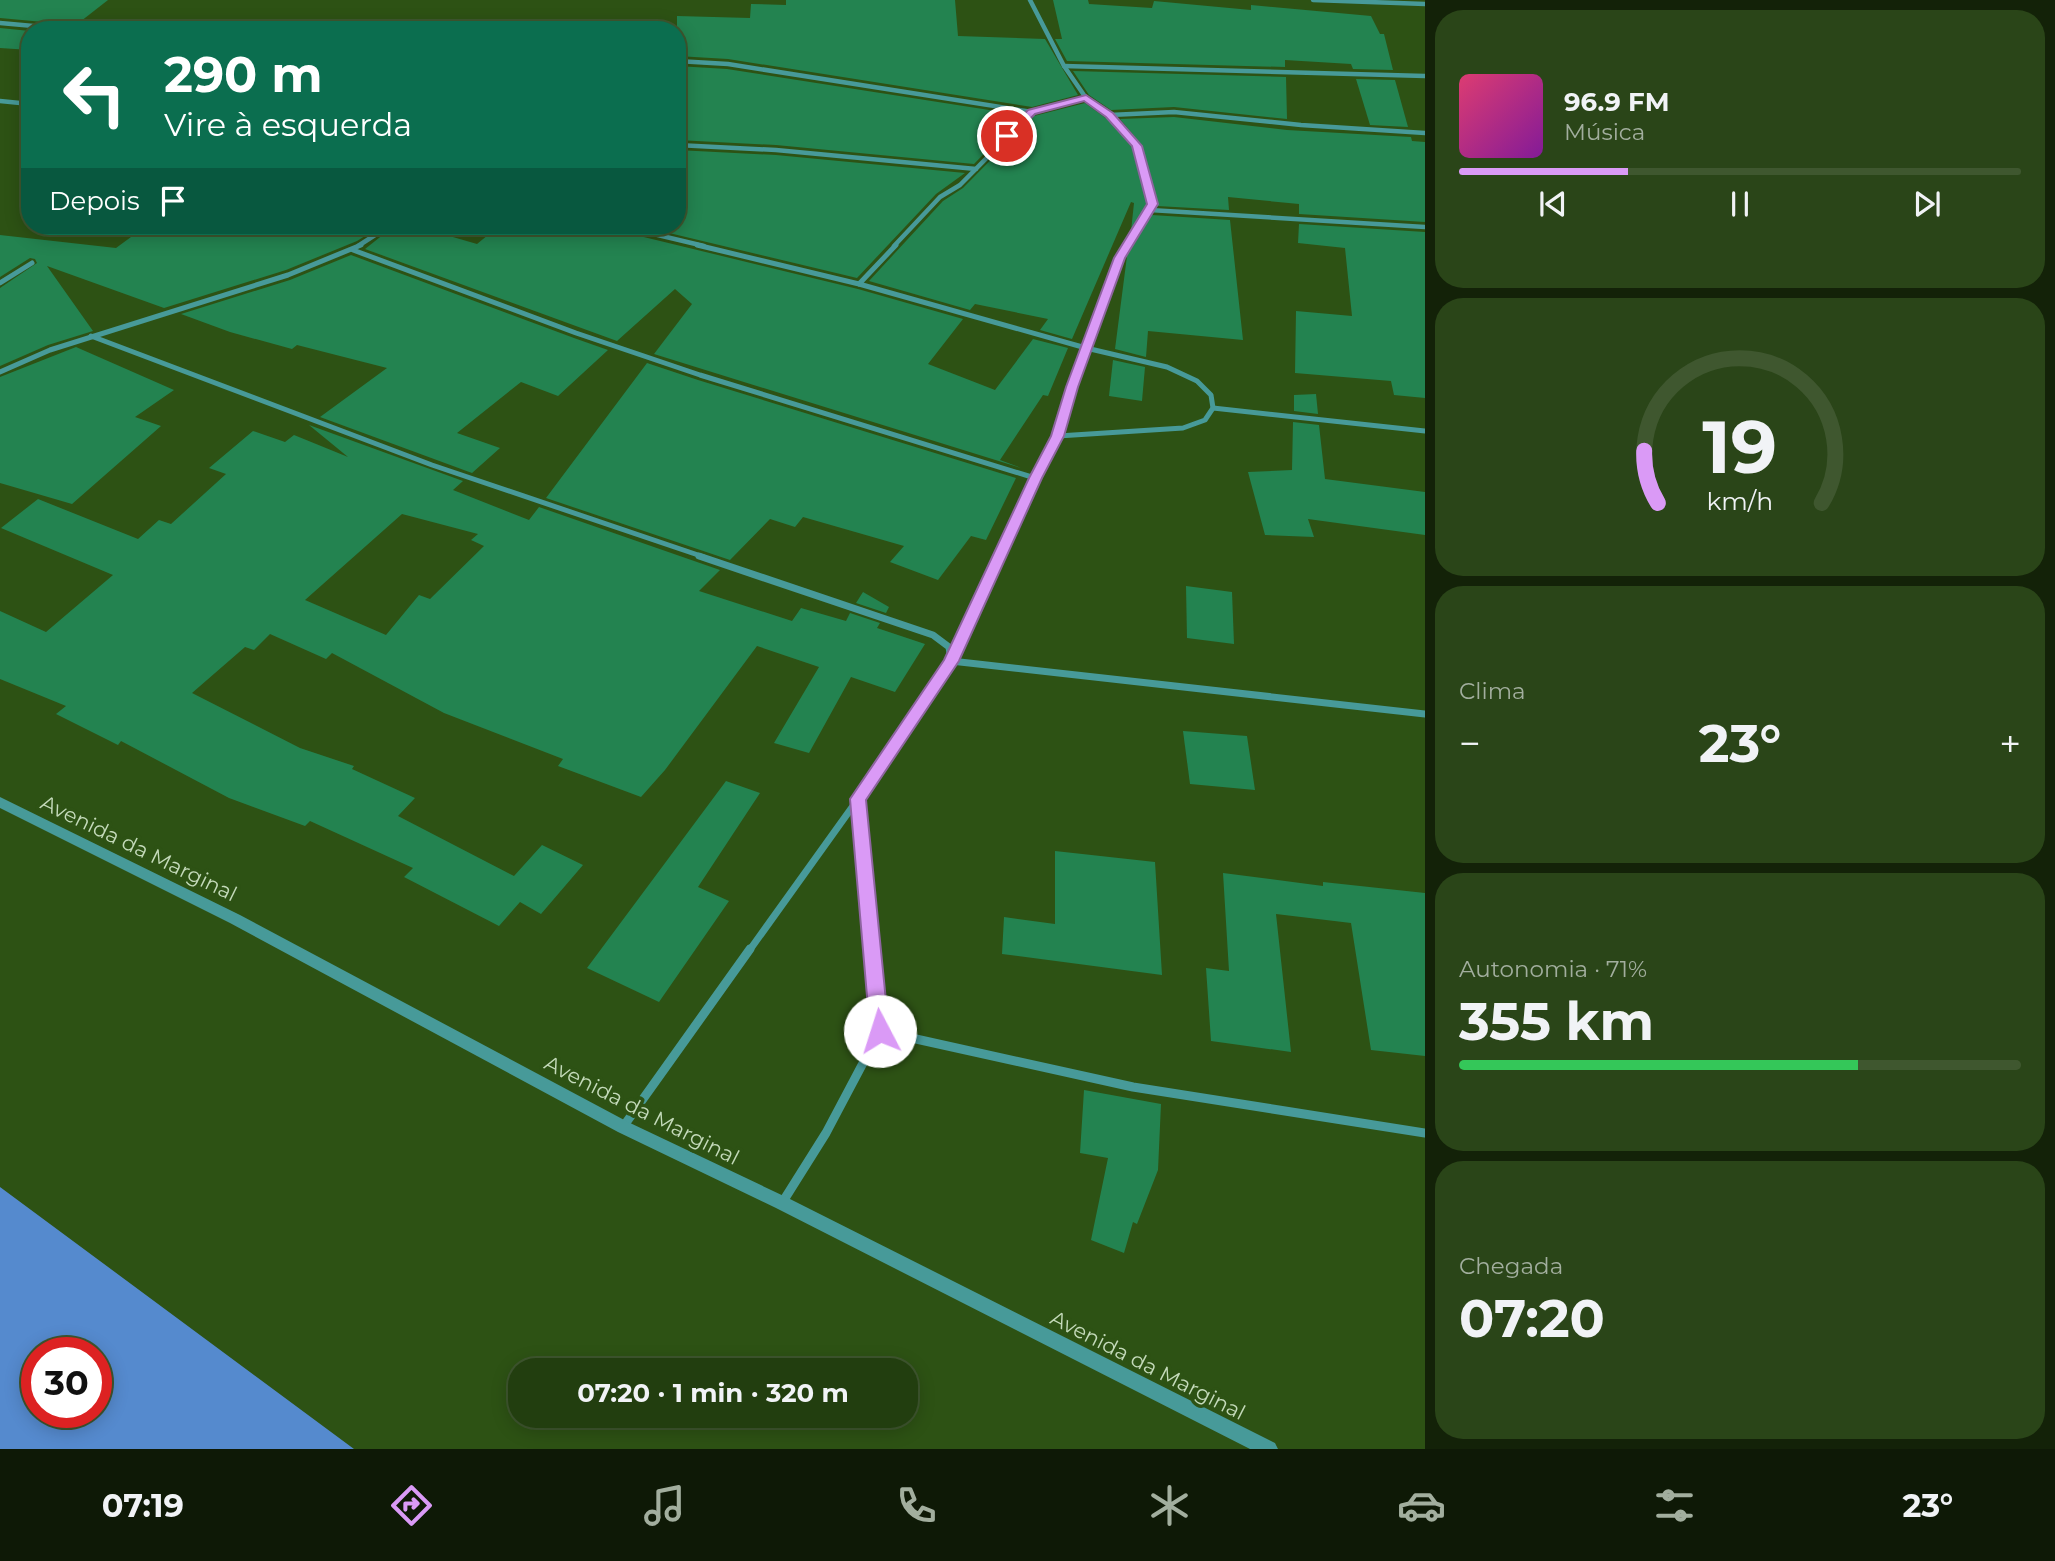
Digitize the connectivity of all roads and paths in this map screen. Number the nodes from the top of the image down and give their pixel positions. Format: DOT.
graph roads {
  1 [pos="1030,0"];
  2 [pos="1312,0"];
  3 [pos="1425,4"];
  4 [pos="0,23"];
  5 [pos="21,25"];
  6 [pos="686,62"];
  7 [pos="1064,66"];
  8 [pos="1425,76"];
  9 [pos="1086,98"];
  10 [pos="0,101"];
  11 [pos="21,103"];
  12 [pos="1031,112"];
  13 [pos="1110,115"];
  14 [pos="1425,134"];
  15 [pos="686,145"];
  16 [pos="975,169"];
  17 [pos="1150,210"];
  18 [pos="1425,227"];
  19 [pos="376,235"];
  20 [pos="657,235"];
  21 [pos="353,250"];
  22 [pos="32,263"];
  23 [pos="0,283"];
  24 [pos="859,284"];
  25 [pos="91,336"];
  26 [pos="1086,348"];
  27 [pos="0,372"];
  28 [pos="1213,408"];
  29 [pos="1425,431"];
  30 [pos="1058,436"];
  31 [pos="1035,478"];
  32 [pos="951,661"];
  33 [pos="1425,714"];
  34 [pos="858,799"];
  35 [pos="0,802"];
  36 [pos="880,1031"];
  37 [pos="624,1127"];
  38 [pos="1425,1133"];
  39 [pos="782,1203"];
  40 [pos="1269,1449"];
  1 -- 7 [label="street"];
  2 -- 3 [label="street"];
  4 -- 5 [label="street"];
  6 -- 12 [label="street"];
  7 -- 8 [label="street"];
  7 -- 9 [label="street"];
  9 -- 12 [label="street"];
  9 -- 13 [label="street"];
  10 -- 11 [label="street"];
  12 -- 16 [label="street"];
  13 -- 14 [label="street"];
  13 -- 17 [label="street"];
  15 -- 16 [label="street"];
  16 -- 24 [label="street"];
  17 -- 18 [label="street"];
  17 -- 26 [label="street"];
  19 -- 21 [label="street"];
  20 -- 24 [label="street"];
  21 -- 25 [label="street"];
  21 -- 31 [label="street"];
  22 -- 23 [label="street"];
  24 -- 26 [label="street"];
  25 -- 27 [label="street"];
  25 -- 32 [label="street"];
  26 -- 28 [label="street"];
  26 -- 30 [label="street"];
  28 -- 29 [label="street"];
  28 -- 30 [label="street"];
  30 -- 31 [label="street"];
  31 -- 32 [label="street"];
  32 -- 33 [label="street"];
  32 -- 34 [label="street"];
  34 -- 36 [label="street"];
  34 -- 37 [label="street"];
  35 -- 37 [label="street, Avenida da Marginal"];
  36 -- 38 [label="street"];
  36 -- 39 [label="street"];
  37 -- 39 [label="street, Avenida da Marginal"];
  39 -- 40 [label="street, Avenida da Marginal"];
}
